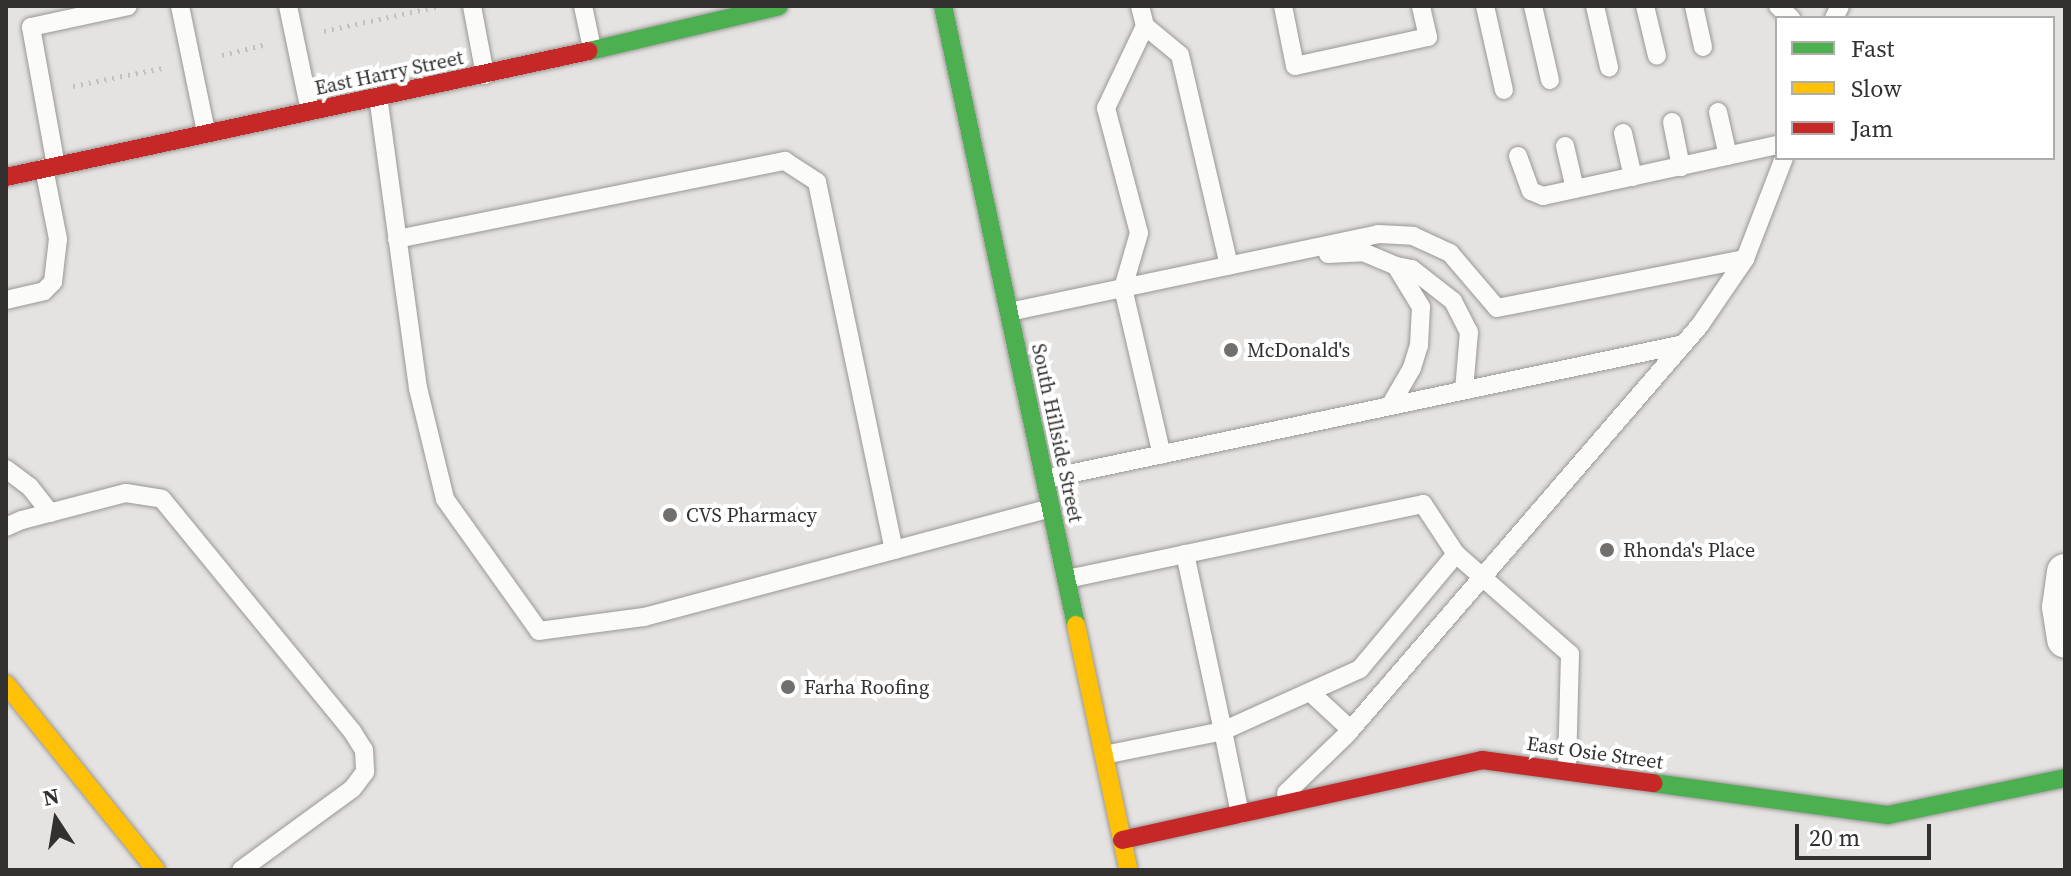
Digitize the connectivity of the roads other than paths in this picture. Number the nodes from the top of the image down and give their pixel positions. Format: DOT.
graph roads {
  1 [pos="128,6"];
  2 [pos="180,6"];
  3 [pos="288,6"];
  4 [pos="472,6"];
  5 [pos="583,6"];
  6 [pos="775,6"];
  7 [pos="943,6"];
  8 [pos="1140,6"];
  9 [pos="1283,6"];
  10 [pos="1421,6"];
  11 [pos="1485,6"];
  12 [pos="1533,6"];
  13 [pos="1595,6"];
  14 [pos="1645,6"];
  15 [pos="1694,6"];
  16 [pos="1145,26"];
  17 [pos="1703,47"];
  18 [pos="592,48"];
  19 [pos="1657,56"];
  20 [pos="1609,67"];
  21 [pos="485,75"];
  22 [pos="1550,80"];
  23 [pos="1504,90"];
  24 [pos="378,96"];
  25 [pos="310,111"];
  26 [pos="1718,112"];
  27 [pos="1672,122"];
  28 [pos="206,132"];
  29 [pos="1623,133"];
  30 [pos="1775,145"];
  31 [pos="1565,146"];
  32 [pos="1518,156"];
  33 [pos="1728,156"];
  34 [pos="1783,160"];
  35 [pos="50,167"];
  36 [pos="1681,167"];
  37 [pos="6,177"];
  38 [pos="1633,177"];
  39 [pos="1575,189"];
  40 [pos="397,239"];
  41 [pos="1263,258"];
  42 [pos="1745,259"];
  43 [pos="1229,265"];
  44 [pos="1396,266"];
  45 [pos="1123,288"];
  46 [pos="6,300"];
  47 [pos="1009,312"];
  48 [pos="1684,344"];
  49 [pos="1464,390"];
  50 [pos="1390,406"];
  51 [pos="1162,455"];
  52 [pos="6,469"];
  53 [pos="1045,480"];
  54 [pos="1051,507"];
  55 [pos="50,513"];
  56 [pos="6,527"];
  57 [pos="894,550"];
  58 [pos="1185,554"];
  59 [pos="1456,554"];
  60 [pos="2065,572"];
  61 [pos="1483,576"];
  62 [pos="1066,580"];
  63 [pos="2065,640"];
  64 [pos="6,684"];
  65 [pos="1310,692"];
  66 [pos="1350,729"];
  67 [pos="1223,731"];
  68 [pos="1104,755"];
  69 [pos="1567,772"];
  70 [pos="2065,778"];
  71 [pos="1272,807"];
  72 [pos="1240,814"];
  73 [pos="1122,840"];
  74 [pos="156,870"];
  75 [pos="241,870"];
  76 [pos="1129,870"];
  1 -- 35 [label="lane"];
  2 -- 28 [label="lane"];
  3 -- 25 [label="lane"];
  4 -- 21 [label="lane"];
  5 -- 18 [label="lane"];
  6 -- 18 [label="main road, East Harry Street"];
  7 -- 47 [label="main road, South Hillside Street"];
  8 -- 16 [label="lane"];
  9 -- 10 [label="lane"];
  11 -- 23 [label="lane"];
  12 -- 22 [label="lane"];
  13 -- 20 [label="lane"];
  14 -- 19 [label="lane"];
  15 -- 17 [label="lane"];
  16 -- 43 [label="lane"];
  16 -- 45 [label="lane"];
  18 -- 21 [label="main road, East Harry Street"];
  21 -- 24 [label="main road, East Harry Street"];
  24 -- 25 [label="main road, East Harry Street"];
  24 -- 40 [label="lane"];
  25 -- 28 [label="main road, East Harry Street"];
  26 -- 33 [label="lane"];
  27 -- 36 [label="lane"];
  28 -- 35 [label="main road, East Harry Street"];
  29 -- 38 [label="lane"];
  30 -- 33 [label="lane"];
  31 -- 39 [label="lane"];
  32 -- 39 [label="lane"];
  33 -- 36 [label="lane"];
  34 -- 42 [label="lane"];
  35 -- 37 [label="main road, East Harry Street"];
  35 -- 46 [label="lane"];
  36 -- 38 [label="lane"];
  38 -- 39 [label="lane"];
  40 -- 57 [label="lane"];
  40 -- 57 [label="lane"];
  41 -- 42 [label="lane"];
  41 -- 43 [label="lane"];
  41 -- 44 [label="lane"];
  42 -- 48 [label="lane"];
  43 -- 45 [label="lane"];
  44 -- 49 [label="lane"];
  44 -- 50 [label="lane"];
  45 -- 47 [label="lane"];
  45 -- 51 [label="lane"];
  47 -- 53 [label="main road, South Hillside Street"];
  48 -- 49 [label="lane"];
  48 -- 61 [label="lane"];
  49 -- 50 [label="lane"];
  50 -- 51 [label="lane"];
  51 -- 53 [label="lane"];
  52 -- 55 [label="lane"];
  53 -- 54 [label="main road, South Hillside Street"];
  54 -- 57 [label="lane"];
  54 -- 62 [label="main road, South Hillside Street"];
  55 -- 56 [label="lane"];
  55 -- 75 [label="lane"];
  58 -- 59 [label="lane"];
  58 -- 62 [label="lane"];
  58 -- 67 [label="lane"];
  59 -- 61 [label="lane"];
  59 -- 65 [label="lane"];
  60 -- 63 [label="street"];
  61 -- 66 [label="lane"];
  61 -- 69 [label="lane"];
  62 -- 68 [label="main road, South Hillside Street"];
  64 -- 74 [label="main road"];
  65 -- 66 [label="lane"];
  65 -- 67 [label="lane"];
  66 -- 71 [label="lane"];
  67 -- 68 [label="lane"];
  67 -- 72 [label="lane"];
  68 -- 73 [label="main road, South Hillside Street"];
  69 -- 70 [label="main road, East Osie Street"];
  69 -- 71 [label="main road, East Osie Street"];
  71 -- 72 [label="main road, East Osie Street"];
  72 -- 73 [label="main road, East Osie Street"];
  73 -- 76 [label="main road, South Hillside Street"];
}
